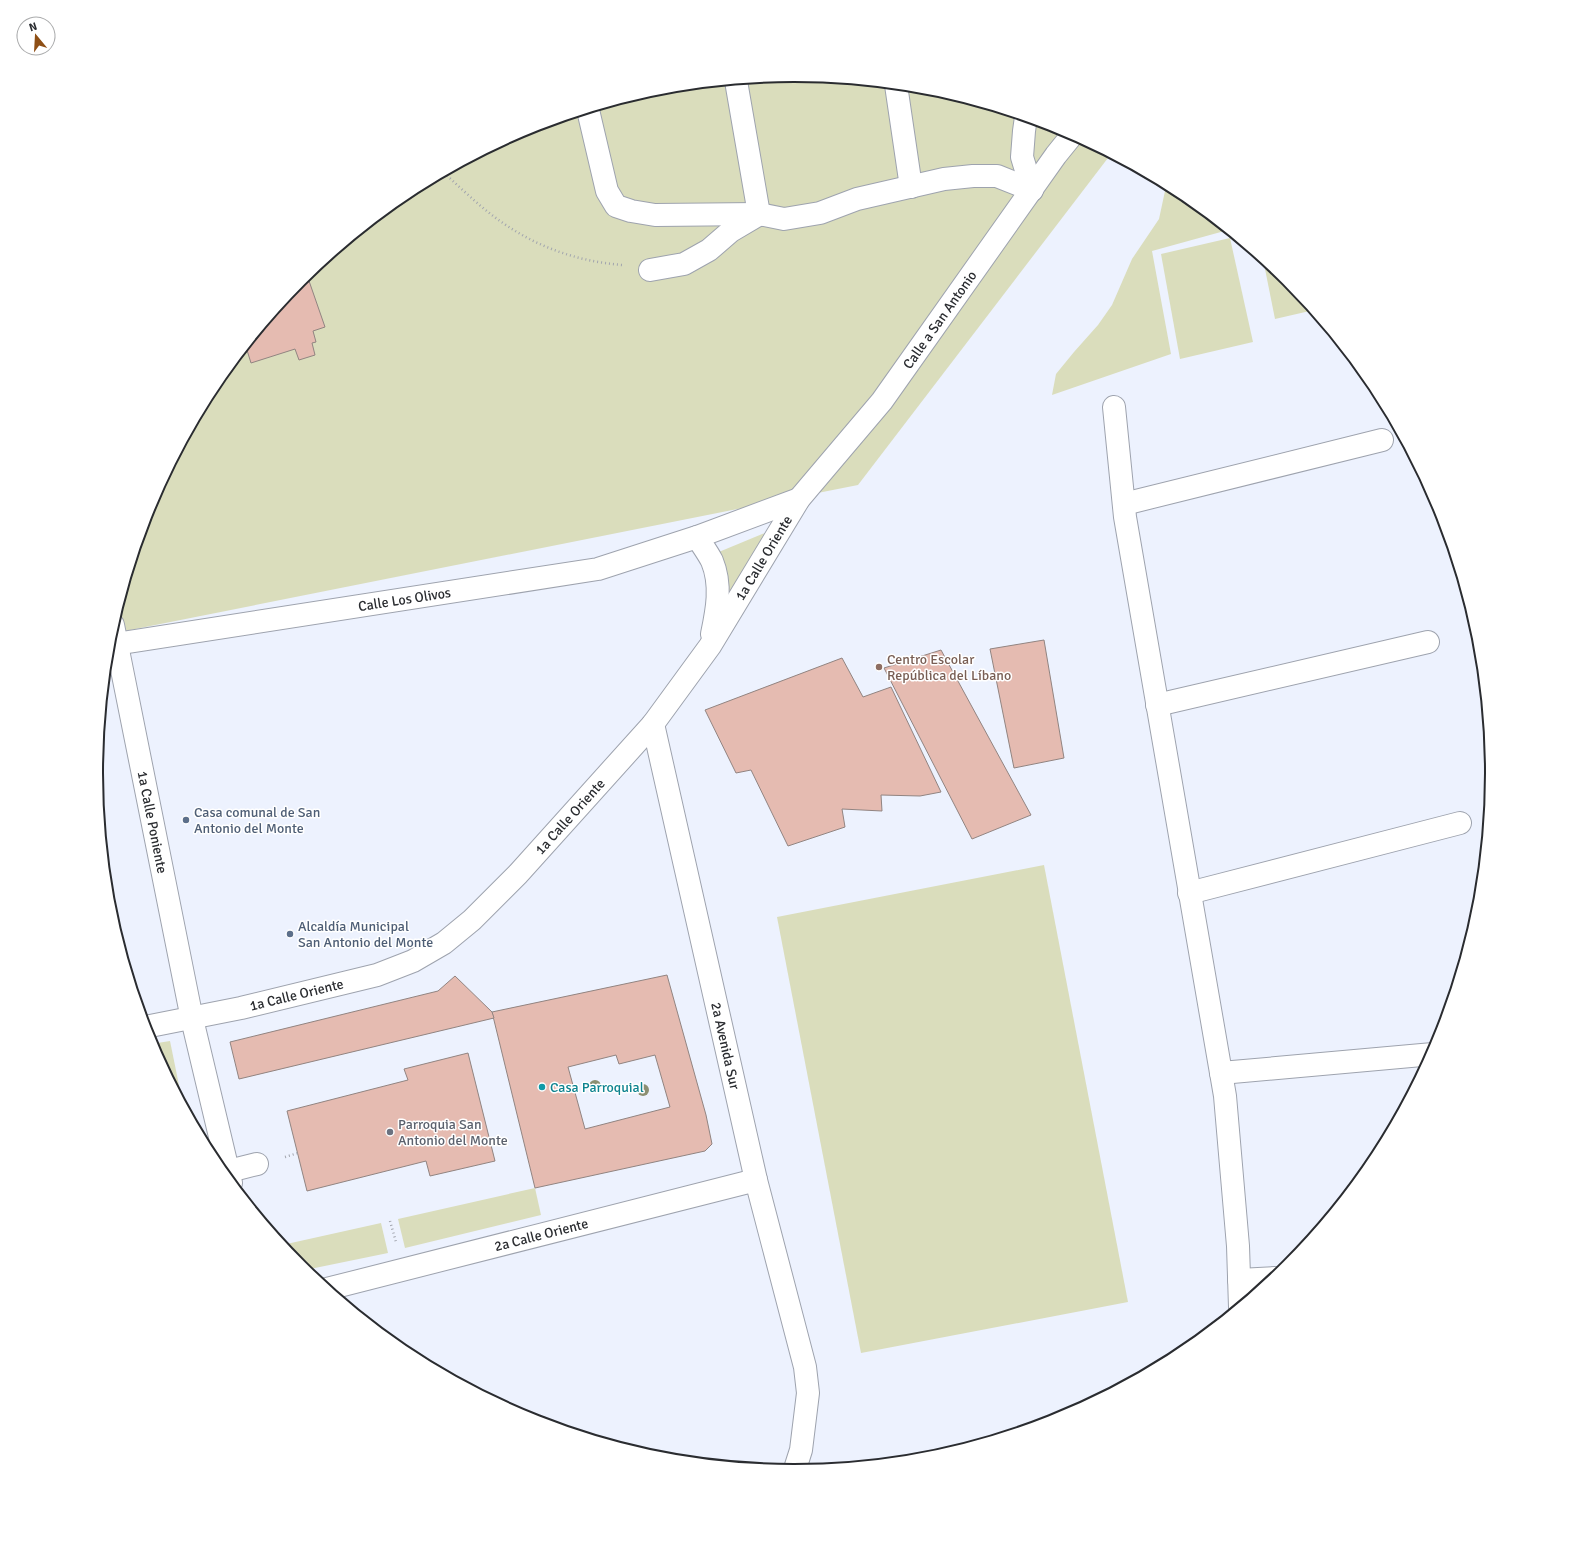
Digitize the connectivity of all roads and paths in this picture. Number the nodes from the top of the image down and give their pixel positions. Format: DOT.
graph roads {
  1 [pos="737,84"];
  2 [pos="897,90"];
  3 [pos="589,114"];
  4 [pos="1025,122"];
  5 [pos="1069,139"];
  6 [pos="447,176"];
  7 [pos="912,187"];
  8 [pos="1032,190"];
  9 [pos="759,214"];
  10 [pos="650,270"];
  11 [pos="1114,407"];
  12 [pos="1382,440"];
  13 [pos="799,499"];
  14 [pos="1124,504"];
  15 [pos="697,537"];
  16 [pos="116,638"];
  17 [pos="1428,642"];
  18 [pos="710,646"];
  19 [pos="115,647"];
  20 [pos="1157,705"];
  21 [pos="652,724"];
  22 [pos="1460,823"];
  23 [pos="1189,893"];
  24 [pos="192,1019"];
  25 [pos="151,1026"];
  26 [pos="1426,1055"];
  27 [pos="1221,1073"];
  28 [pos="258,1164"];
  29 [pos="228,1169"];
  30 [pos="233,1176"];
  31 [pos="756,1180"];
  32 [pos="1265,1279"];
  33 [pos="1239,1280"];
  34 [pos="333,1287"];
  35 [pos="1240,1301"];
  36 [pos="797,1465"];
  1 -- 9 [label="street"];
  2 -- 7 [label="street"];
  3 -- 9 [label="street"];
  4 -- 8 [label="street"];
  5 -- 8 [label="street, Calle a San Antonio"];
  6 -- 10 [label="path"];
  7 -- 8 [label="street"];
  7 -- 9 [label="street"];
  8 -- 13 [label="street, Calle a San Antonio"];
  9 -- 10 [label="street"];
  11 -- 14 [label="street"];
  12 -- 14 [label="street"];
  13 -- 15 [label="street, Calle Los Olivos"];
  13 -- 18 [label="street, 1a Calle Oriente"];
  14 -- 20 [label="street"];
  15 -- 16 [label="street, Calle Los Olivos"];
  15 -- 18 [label="street"];
  17 -- 20 [label="street"];
  18 -- 21 [label="street, 1a Calle Oriente"];
  19 -- 24 [label="street, 1a Calle Poniente"];
  20 -- 23 [label="street"];
  21 -- 24 [label="street, 1a Calle Oriente"];
  21 -- 31 [label="street, 2a Avenida Sur"];
  22 -- 23 [label="street"];
  23 -- 27 [label="street"];
  24 -- 25 [label="street"];
  24 -- 29 [label="street, 1a Calle Poniente"];
  26 -- 27 [label="street"];
  27 -- 33 [label="street"];
  28 -- 30 [label="street"];
  31 -- 34 [label="street, 2a Calle Oriente"];
  31 -- 36 [label="street, 2a Avenida Sur"];
  32 -- 33 [label="street"];
  33 -- 35 [label="street"];
}
